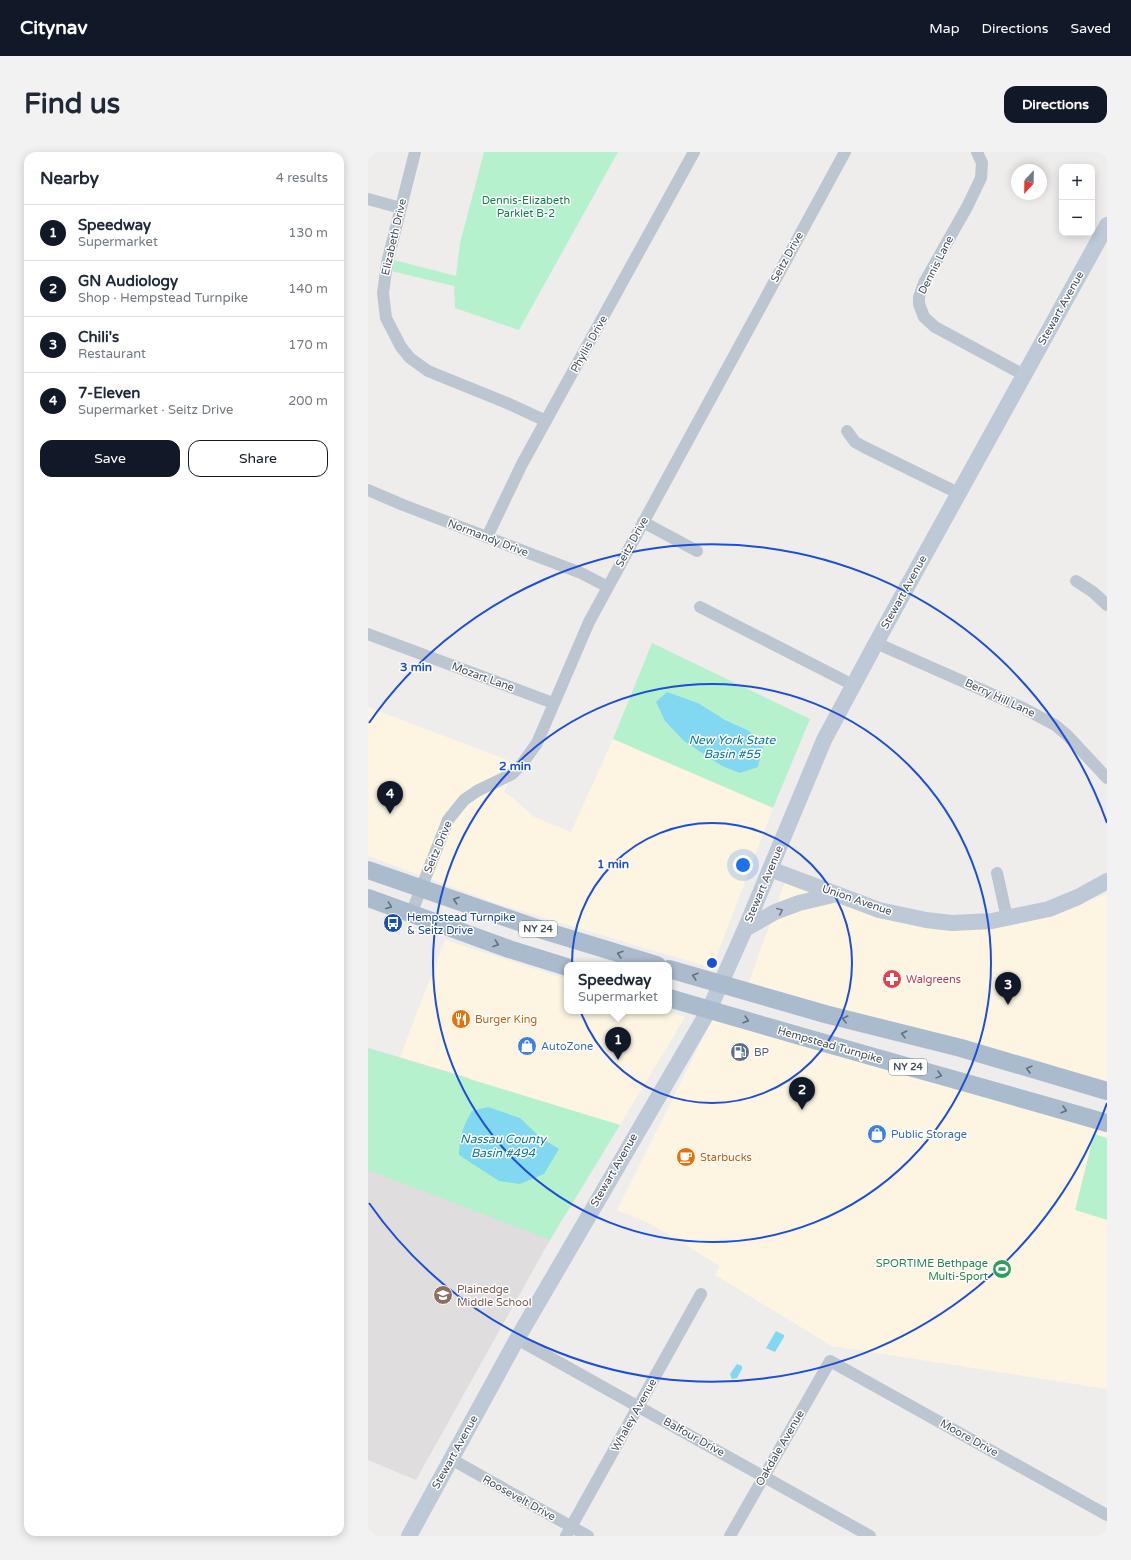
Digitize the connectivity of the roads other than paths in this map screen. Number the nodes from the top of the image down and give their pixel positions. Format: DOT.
graph roads {
  1 [pos="415,152"];
  2 [pos="694,152"];
  3 [pos="845,152"];
  4 [pos="977,152"];
  5 [pos="368,199"];
  6 [pos="400,208"];
  7 [pos="1107,225"];
  8 [pos="1102,244"];
  9 [pos="1024,375"];
  10 [pos="546,422"];
  11 [pos="847,431"];
  12 [pos="368,490"];
  13 [pos="958,493"];
  14 [pos="643,522"];
  15 [pos="487,537"];
  16 [pos="697,551"];
  17 [pos="1076,581"];
  18 [pos="608,587"];
  19 [pos="1107,605"];
  20 [pos="700,607"];
  21 [pos="368,634"];
  22 [pos="876,642"];
  23 [pos="853,685"];
  24 [pos="554,703"];
  25 [pos="1107,778"];
  26 [pos="770,869"];
  27 [pos="368,870"];
  28 [pos="997,873"];
  29 [pos="1107,881"];
  30 [pos="421,888"];
  31 [pos="837,894"];
  32 [pos="368,898"];
  33 [pos="411,914"];
  34 [pos="1007,918"];
  35 [pos="745,929"];
  36 [pos="647,962"];
  37 [pos="564,966"];
  38 [pos="672,970"];
  39 [pos="721,984"];
  40 [pos="672,999"];
  41 [pos="709,1010"];
  42 [pos="1107,1091"];
  43 [pos="1107,1123"];
  44 [pos="701,1294"];
  45 [pos="517,1339"];
  46 [pos="830,1361"];
  47 [pos="639,1406"];
  48 [pos="451,1459"];
  49 [pos="764,1476"];
  50 [pos="1107,1515"];
  51 [pos="568,1531"];
  52 [pos="410,1536"];
  53 [pos="588,1536"];
  54 [pos="730,1536"];
  55 [pos="870,1536"];
  1 -- 6 [label="street, Elizabeth Drive"];
  2 -- 10 [label="street, Phyllis Drive"];
  3 -- 14 [label="street, Seitz Drive"];
  4 -- 9 [label="street, Dennis Lane"];
  5 -- 6 [label="street"];
  6 -- 10 [label="street, Elizabeth Drive"];
  7 -- 8 [label="main road, Stewart Avenue"];
  8 -- 9 [label="main road, Stewart Avenue"];
  9 -- 13 [label="main road, Stewart Avenue"];
  10 -- 15 [label="street, Phyllis Drive"];
  11 -- 13 [label="street"];
  12 -- 15 [label="street, Normandy Drive"];
  13 -- 22 [label="main road, Stewart Avenue"];
  14 -- 16 [label="street"];
  14 -- 18 [label="street, Seitz Drive"];
  15 -- 18 [label="street, Normandy Drive"];
  17 -- 19 [label="street"];
  18 -- 24 [label="street, Seitz Drive"];
  20 -- 23 [label="street"];
  21 -- 24 [label="street, Mozart Lane"];
  22 -- 23 [label="main road, Stewart Avenue"];
  22 -- 25 [label="street, Berry Hill Lane"];
  23 -- 26 [label="main road, Stewart Avenue"];
  24 -- 30 [label="street, Seitz Drive"];
  26 -- 31 [label="main road, Union Avenue"];
  26 -- 35 [label="main road, Stewart Avenue"];
  27 -- 30 [label="main road, NY 24"];
  28 -- 34 [label="street"];
  29 -- 34 [label="main road, Union Avenue"];
  30 -- 33 [label="street, Seitz Drive"];
  36 -- 30 [label="main road, NY 24, one-way"];
  31 -- 34 [label="main road, Union Avenue"];
  35 -- 31 [label="main road, one-way"];
  32 -- 33 [label="main road, NY 24, one-way"];
  33 -- 37 [label="main road, NY 24, one-way"];
  35 -- 39 [label="main road, Stewart Avenue"];
  39 -- 38 [label="main road, one-way"];
  39 -- 41 [label="main road, Stewart Avenue"];
  42 -- 39 [label="main road, one-way"];
  40 -- 41 [label="main road, Hempstead Turnpike / NY 24"];
  41 -- 43 [label="main road, Hempstead Turnpike / NY 24, one-way"];
  41 -- 45 [label="main road, Stewart Avenue"];
  44 -- 47 [label="street, Whaley Avenue"];
  45 -- 47 [label="street, Balfour Drive"];
  45 -- 48 [label="main road, Stewart Avenue"];
  46 -- 49 [label="street, Oakdale Avenue"];
  46 -- 50 [label="street, Moore Drive"];
  47 -- 49 [label="street, Balfour Drive"];
  47 -- 51 [label="street, Whaley Avenue"];
  48 -- 51 [label="street, Roosevelt Drive"];
  48 -- 52 [label="main road, Stewart Avenue"];
  49 -- 54 [label="street, Oakdale Avenue"];
  49 -- 55 [label="street, Balfour Drive"];
  51 -- 53 [label="street, Roosevelt Drive"];
}
